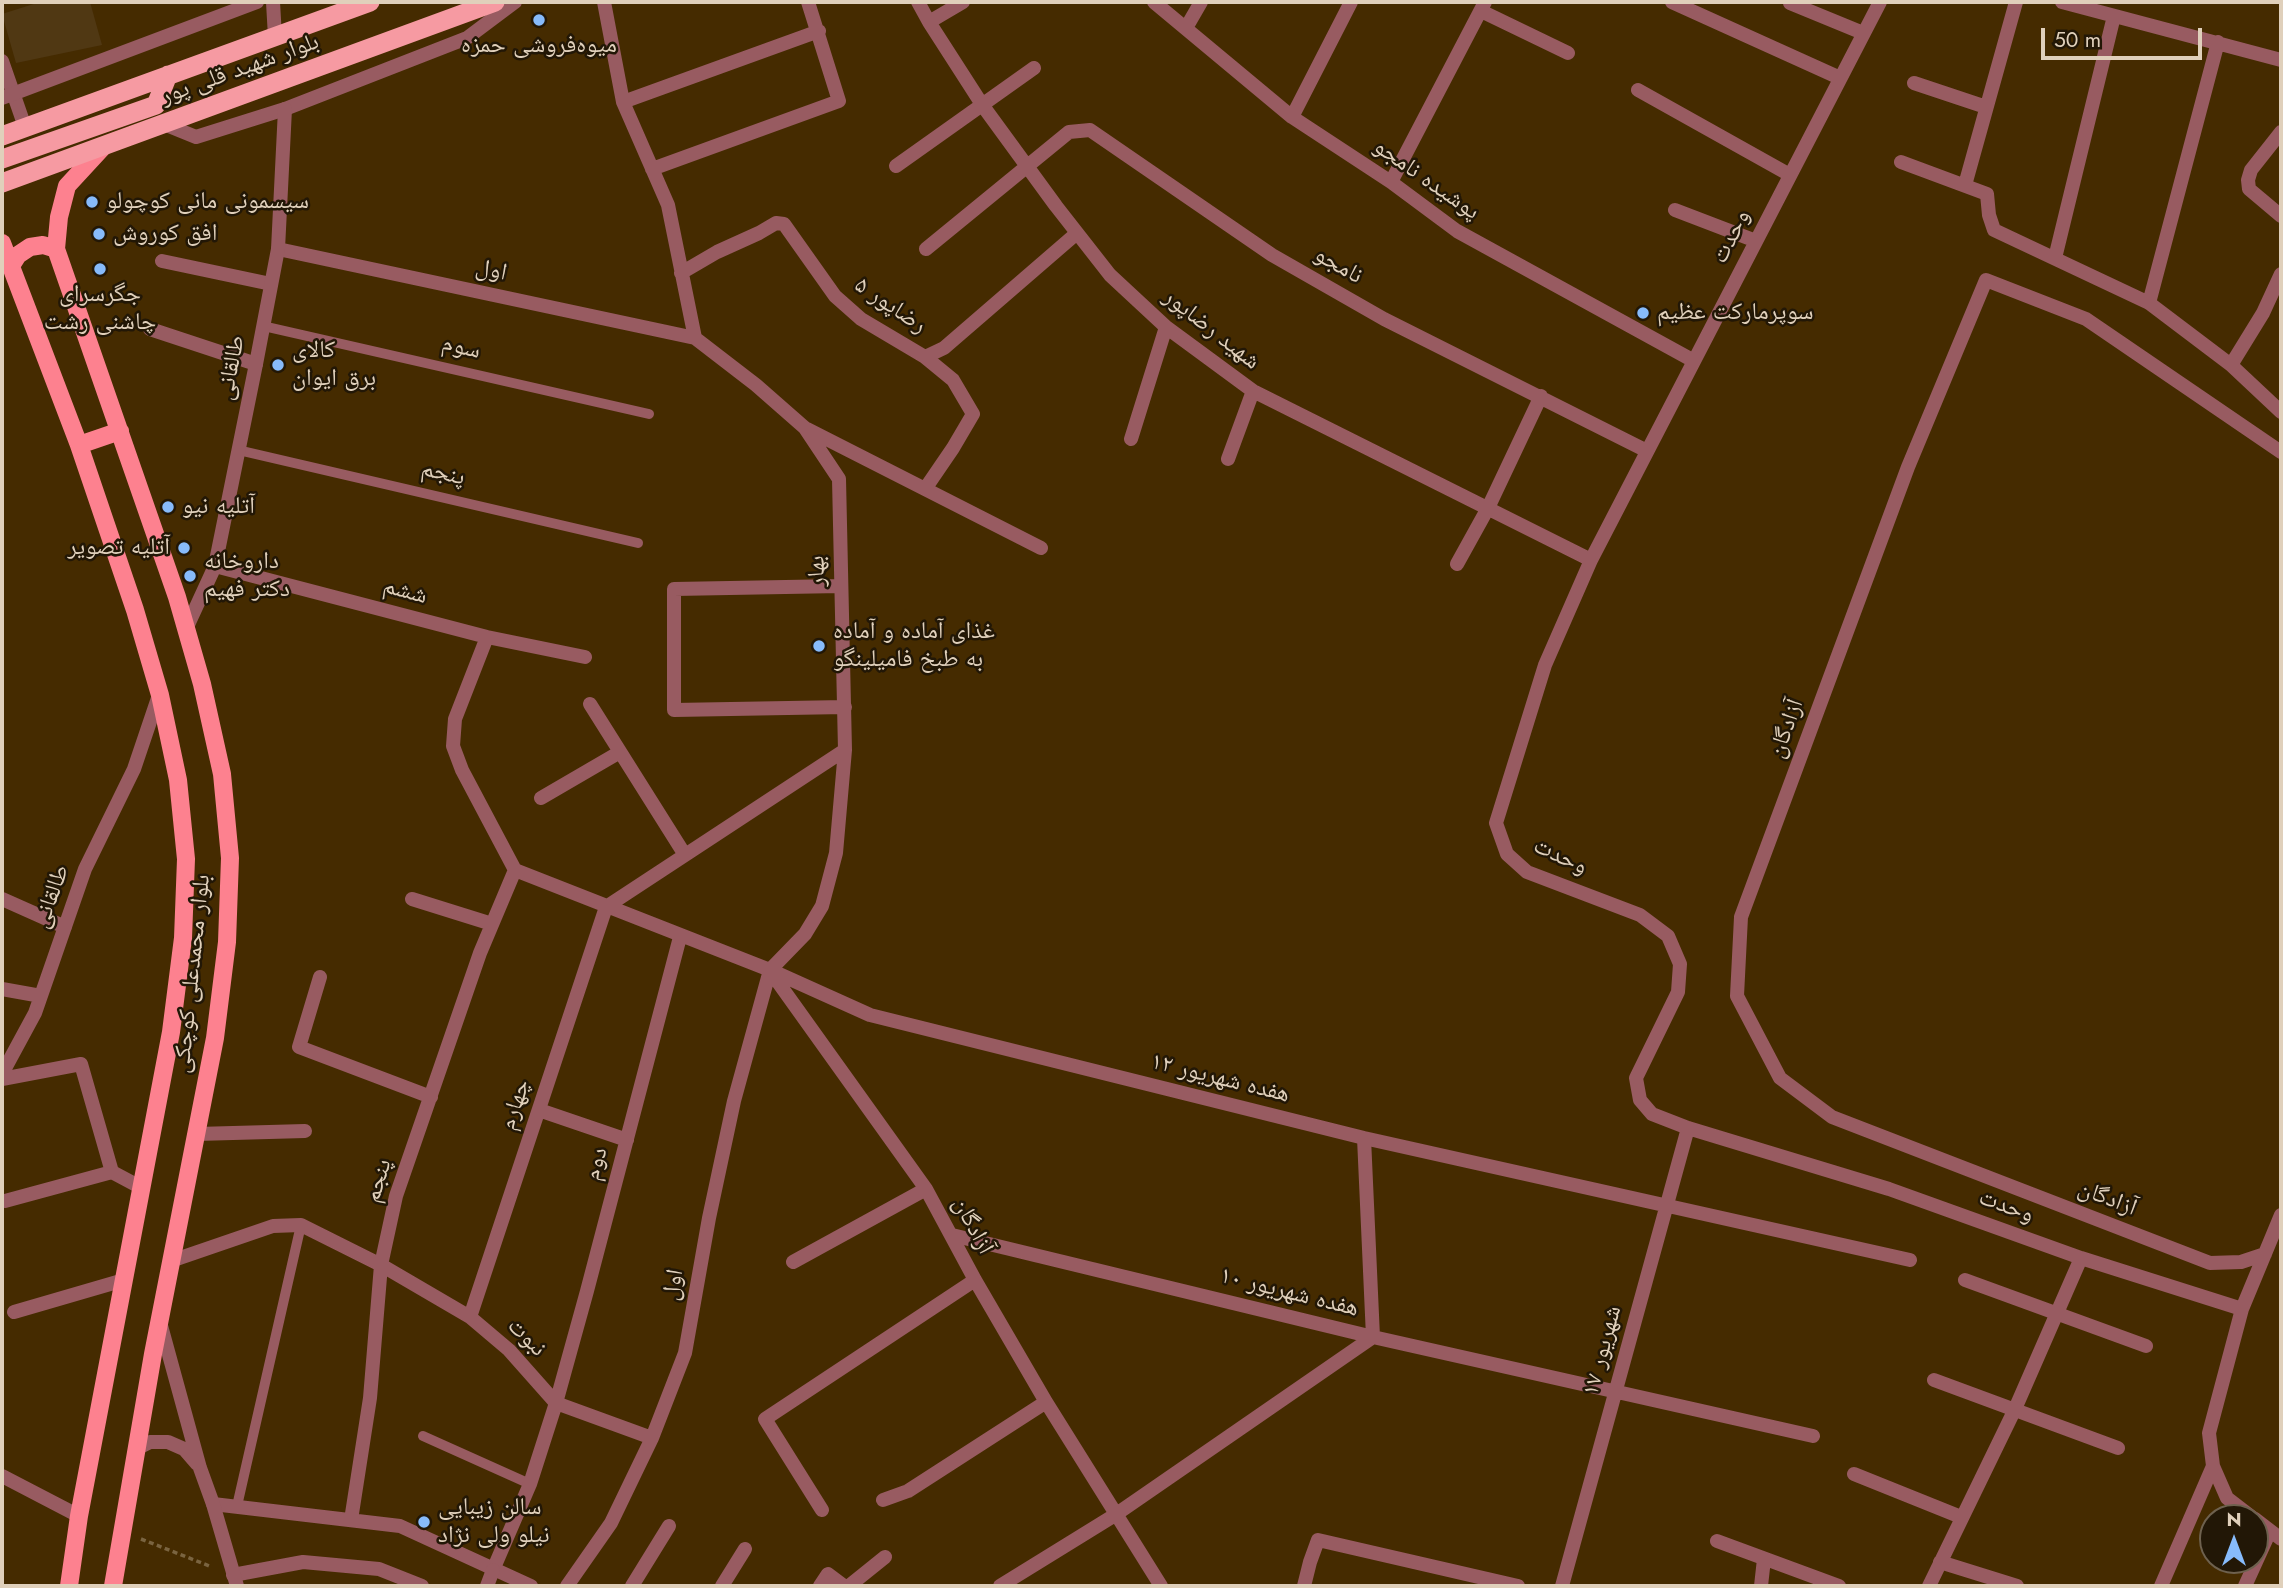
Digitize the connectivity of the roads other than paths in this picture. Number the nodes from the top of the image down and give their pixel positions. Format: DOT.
graph roads {
  1 [pos="257,2"];
  2 [pos="273,2"];
  3 [pos="370,2"];
  4 [pos="495,2"];
  5 [pos="515,2"];
  6 [pos="604,2"];
  7 [pos="808,2"];
  8 [pos="918,2"];
  9 [pos="963,2"];
  10 [pos="1154,2"];
  11 [pos="1201,2"];
  12 [pos="1351,2"];
  13 [pos="1672,2"];
  14 [pos="1880,2"];
  15 [pos="2016,2"];
  16 [pos="2062,2"];
  17 [pos="1790,3"];
  18 [pos="1483,6"];
  19 [pos="2115,16"];
  20 [pos="929,22"];
  21 [pos="1186,28"];
  22 [pos="819,31"];
  23 [pos="1863,33"];
  24 [pos="275,37"];
  25 [pos="2218,42"];
  26 [pos="1568,53"];
  27 [pos="2281,60"];
  28 [pos="2,61"];
  29 [pos="1034,68"];
  30 [pos="168,75"];
  31 [pos="1840,78"];
  32 [pos="1914,83"];
  33 [pos="1638,90"];
  34 [pos="7,96"];
  35 [pos="623,102"];
  36 [pos="983,106"];
  37 [pos="1986,107"];
  38 [pos="285,109"];
  39 [pos="1292,117"];
  40 [pos="164,124"];
  41 [pos="25,127"];
  42 [pos="2281,132"];
  43 [pos="2,136"];
  44 [pos="103,147"];
  45 [pos="2,159"];
  46 [pos="1900,162"];
  47 [pos="896,166"];
  48 [pos="1026,166"];
  49 [pos="652,169"];
  50 [pos="1790,175"];
  51 [pos="2,183"];
  52 [pos="1391,183"];
  53 [pos="1965,185"];
  54 [pos="1675,210"];
  55 [pos="2281,216"];
  56 [pos="1077,233"];
  57 [pos="1756,242"];
  58 [pos="2,243"];
  59 [pos="57,249"];
  60 [pos="278,249"];
  61 [pos="926,249"];
  62 [pos="2055,258"];
  63 [pos="162,261"];
  64 [pos="11,266"];
  65 [pos="681,273"];
  66 [pos="2281,274"];
  67 [pos="271,284"];
  68 [pos="2149,303"];
  69 [pos="263,326"];
  70 [pos="1166,327"];
  71 [pos="150,329"];
  72 [pos="695,338"];
  73 [pos="925,357"];
  74 [pos="1694,361"];
  75 [pos="256,364"];
  76 [pos="2231,365"];
  77 [pos="1253,391"];
  78 [pos="1541,396"];
  79 [pos="2281,412"];
  80 [pos="649,414"];
  81 [pos="806,428"];
  82 [pos="120,431"];
  83 [pos="1131,439"];
  84 [pos="79,445"];
  85 [pos="238,450"];
  86 [pos="1647,451"];
  87 [pos="2281,452"];
  88 [pos="1228,460"];
  89 [pos="925,489"];
  90 [pos="1488,508"];
  91 [pos="638,543"];
  92 [pos="1041,548"];
  93 [pos="1591,560"];
  94 [pos="1457,564"];
  95 [pos="215,566"];
  96 [pos="841,586"];
  97 [pos="186,629"];
  98 [pos="487,637"];
  99 [pos="585,657"];
  100 [pos="160,695"];
  101 [pos="590,704"];
  102 [pos="845,707"];
  103 [pos="845,750"];
  104 [pos="620,752"];
  105 [pos="541,798"];
  106 [pos="685,855"];
  107 [pos="515,870"];
  108 [pos="2,899"];
  109 [pos="412,899"];
  110 [pos="606,907"];
  111 [pos="492,925"];
  112 [pos="65,927"];
  113 [pos="680,937"];
  114 [pos="769,970"];
  115 [pos="320,977"];
  116 [pos="2,989"];
  117 [pos="41,996"];
  118 [pos="2,1076"];
  119 [pos="431,1097"];
  120 [pos="538,1110"];
  121 [pos="1688,1128"];
  122 [pos="306,1131"];
  123 [pos="197,1133"];
  124 [pos="1364,1138"];
  125 [pos="627,1140"];
  126 [pos="112,1172"];
  127 [pos="142,1188"];
  128 [pos="926,1189"];
  129 [pos="5,1201"];
  130 [pos="1667,1205"];
  131 [pos="2281,1215"];
  132 [pos="302,1225"];
  133 [pos="952,1235"];
  134 [pos="2265,1254"];
  135 [pos="2081,1258"];
  136 [pos="1910,1260"];
  137 [pos="171,1261"];
  138 [pos="793,1262"];
  139 [pos="381,1265"];
  140 [pos="124,1280"];
  141 [pos="975,1280"];
  142 [pos="1965,1280"];
  143 [pos="2242,1309"];
  144 [pos="14,1312"];
  145 [pos="2057,1313"];
  146 [pos="470,1317"];
  147 [pos="160,1320"];
  148 [pos="1373,1337"];
  149 [pos="2146,1346"];
  150 [pos="1934,1380"];
  151 [pos="1616,1392"];
  152 [pos="1046,1402"];
  153 [pos="556,1403"];
  154 [pos="2015,1409"];
  155 [pos="423,1436"];
  156 [pos="1814,1436"];
  157 [pos="652,1438"];
  158 [pos="2118,1448"];
  159 [pos="136,1449"];
  160 [pos="2213,1466"];
  161 [pos="200,1468"];
  162 [pos="1854,1474"];
  163 [pos="2,1476"];
  164 [pos="530,1484"];
  165 [pos="883,1500"];
  166 [pos="213,1504"];
  167 [pos="2235,1504"];
  168 [pos="237,1506"];
  169 [pos="822,1510"];
  170 [pos="1115,1515"];
  171 [pos="79,1516"];
  172 [pos="1961,1517"];
  173 [pos="351,1520"];
  174 [pos="669,1526"];
  175 [pos="2276,1535"];
  176 [pos="1717,1541"];
  177 [pos="745,1549"];
  178 [pos="886,1558"];
  179 [pos="1763,1559"];
  180 [pos="1940,1562"];
  181 [pos="492,1570"];
  182 [pos="235,1580"];
  183 [pos="824,1580"];
  184 [pos="1806,1580"];
  185 [pos="69,1586"];
  186 [pos="113,1586"];
  187 [pos="422,1586"];
  188 [pos="487,1586"];
  189 [pos="531,1586"];
  190 [pos="566,1586"];
  191 [pos="632,1586"];
  192 [pos="722,1586"];
  193 [pos="847,1586"];
  194 [pos="1000,1586"];
  195 [pos="1161,1586"];
  196 [pos="1304,1586"];
  197 [pos="1517,1586"];
  198 [pos="1562,1586"];
  199 [pos="1761,1586"];
  200 [pos="1839,1586"];
  201 [pos="1929,1586"];
  202 [pos="2017,1586"];
  203 [pos="2161,1586"];
  204 [pos="2245,1586"];
  1 -- 34 [label="street"];
  2 -- 24 [label="street"];
  3 -- 24 [label="highway, بلوار شهید قلی پور"];
  4 -- 40 [label="highway, بلوار شهید قلی پور"];
  5 -- 38 [label="street"];
  6 -- 35 [label="street"];
  7 -- 22 [label="street"];
  8 -- 20 [label="street, شهید رضاپور"];
  9 -- 20 [label="street"];
  10 -- 21 [label="street, پوشیده نامجو"];
  11 -- 21 [label="street"];
  12 -- 39 [label="street"];
  13 -- 31 [label="street"];
  14 -- 23 [label="street, وحدت"];
  15 -- 37 [label="street"];
  16 -- 19 [label="street"];
  17 -- 23 [label="street"];
  18 -- 26 [label="street"];
  18 -- 52 [label="street"];
  19 -- 25 [label="street"];
  19 -- 62 [label="street"];
  20 -- 36 [label="street, شهید رضاپور"];
  21 -- 39 [label="street, پوشیده نامجو"];
  22 -- 35 [label="street"];
  22 -- 49 [label="street"];
  23 -- 31 [label="street, وحدت"];
  24 -- 30 [label="highway, بلوار شهید قلی پور"];
  25 -- 27 [label="street"];
  25 -- 68 [label="street"];
  28 -- 34 [label="street"];
  29 -- 36 [label="street"];
  30 -- 41 [label="highway, بلوار شهید قلی پور"];
  30 -- 45 [label="highway"];
  31 -- 50 [label="street, وحدت"];
  32 -- 37 [label="street"];
  33 -- 50 [label="street"];
  34 -- 41 [label="street"];
  35 -- 49 [label="street"];
  36 -- 47 [label="street"];
  36 -- 48 [label="street, شهید رضاپور"];
  37 -- 53 [label="street"];
  38 -- 40 [label="street"];
  38 -- 60 [label="street, طالقانی"];
  39 -- 52 [label="street, پوشیده نامجو"];
  40 -- 44 [label="highway, بلوار شهید قلی پور"];
  41 -- 43 [label="highway, بلوار شهید قلی پور"];
  42 -- 55 [label="street"];
  44 -- 51 [label="highway, بلوار شهید قلی پور"];
  44 -- 59 [label="main road, بلوار محمدعلی کوچکی"];
  46 -- 53 [label="street"];
  48 -- 56 [label="street, شهید رضاپور"];
  48 -- 61 [label="street, نامجو"];
  48 -- 78 [label="street, نامجو"];
  49 -- 65 [label="street"];
  50 -- 57 [label="street, وحدت"];
  52 -- 74 [label="street, پوشیده نامجو"];
  53 -- 62 [label="street"];
  54 -- 57 [label="street"];
  56 -- 70 [label="street, شهید رضاپور"];
  56 -- 73 [label="street, رضاپور ۵"];
  57 -- 74 [label="street, وحدت"];
  58 -- 64 [label="main road, بلوار محمدعلی کوچکی"];
  59 -- 64 [label="main road"];
  59 -- 82 [label="main road, بلوار محمدعلی کوچکی"];
  60 -- 67 [label="street, طالقانی"];
  60 -- 72 [label="street, اول"];
  62 -- 68 [label="street"];
  63 -- 67 [label="street"];
  64 -- 84 [label="main road, بلوار محمدعلی کوچکی"];
  65 -- 72 [label="street"];
  65 -- 73 [label="street, رضاپور ۵"];
  66 -- 76 [label="street"];
  67 -- 69 [label="street, طالقانی"];
  68 -- 76 [label="street"];
  69 -- 75 [label="street, طالقانی"];
  69 -- 80 [label="lane, سوم"];
  70 -- 77 [label="street, شهید رضاپور"];
  70 -- 83 [label="street"];
  71 -- 75 [label="street"];
  72 -- 81 [label="street, بهار"];
  73 -- 89 [label="street"];
  74 -- 86 [label="street, وحدت"];
  75 -- 85 [label="street, طالقانی"];
  76 -- 79 [label="street"];
  77 -- 88 [label="street"];
  77 -- 90 [label="street, شهید رضاپور"];
  78 -- 86 [label="street, نامجو"];
  78 -- 90 [label="street"];
  81 -- 89 [label="street"];
  81 -- 96 [label="street, بهار"];
  82 -- 84 [label="main road"];
  82 -- 97 [label="main road, بلوار محمدعلی کوچکی"];
  84 -- 100 [label="main road, بلوار محمدعلی کوچکی"];
  85 -- 91 [label="lane, پنجم"];
  85 -- 95 [label="street, طالقانی"];
  86 -- 93 [label="street, وحدت"];
  87 -- 134 [label="street, آزادگان"];
  89 -- 92 [label="street"];
  90 -- 93 [label="street, شهید رضاپور"];
  90 -- 94 [label="street"];
  93 -- 121 [label="street, وحدت"];
  95 -- 97 [label="street, طالقانی"];
  95 -- 98 [label="street, ششم"];
  96 -- 102 [label="street, بهار"];
  96 -- 102 [label="street"];
  97 -- 123 [label="main road, بلوار محمدعلی کوچکی"];
  98 -- 99 [label="street, ششم"];
  98 -- 107 [label="street"];
  100 -- 112 [label="street, طالقانی"];
  100 -- 127 [label="main road, بلوار محمدعلی کوچکی"];
  101 -- 104 [label="street"];
  102 -- 103 [label="street, بهار"];
  103 -- 106 [label="street"];
  103 -- 114 [label="street, بهار"];
  104 -- 105 [label="street"];
  104 -- 106 [label="street"];
  106 -- 110 [label="street"];
  107 -- 110 [label="street, هفده شهریور ۱۲"];
  107 -- 111 [label="street, پنجم"];
  108 -- 112 [label="street"];
  109 -- 111 [label="street"];
  110 -- 113 [label="street, هفده شهریور ۱۲"];
  110 -- 120 [label="street, چهارم"];
  111 -- 119 [label="street, پنجم"];
  112 -- 117 [label="street, طالقانی"];
  113 -- 114 [label="street, هفده شهریور ۱۲"];
  113 -- 125 [label="street, دوم"];
  114 -- 124 [label="street, هفده شهریور ۱۲"];
  114 -- 128 [label="street, آزادگان"];
  114 -- 157 [label="street, اول"];
  115 -- 119 [label="street"];
  116 -- 117 [label="street"];
  117 -- 118 [label="street, طالقانی"];
  118 -- 126 [label="street"];
  119 -- 139 [label="street, پنجم"];
  120 -- 125 [label="street"];
  120 -- 146 [label="street, چهارم"];
  121 -- 130 [label="street, ۱۷ شهریور"];
  121 -- 135 [label="street, وحدت"];
  122 -- 123 [label="street"];
  123 -- 137 [label="main road, بلوار محمدعلی کوچکی"];
  124 -- 130 [label="street, هفده شهریور ۱۲"];
  124 -- 148 [label="street"];
  125 -- 153 [label="street, دوم"];
  126 -- 127 [label="street"];
  126 -- 129 [label="street"];
  127 -- 140 [label="main road, بلوار محمدعلی کوچکی"];
  128 -- 133 [label="street, آزادگان"];
  128 -- 138 [label="street"];
  130 -- 136 [label="street, هفده شهریور ۱۲"];
  130 -- 151 [label="street, ۱۷ شهریور"];
  131 -- 134 [label="street"];
  132 -- 137 [label="street"];
  132 -- 139 [label="street, نبوت"];
  132 -- 168 [label="lane"];
  133 -- 141 [label="street, آزادگان"];
  133 -- 148 [label="street, هفده شهریور ۱۰"];
  134 -- 143 [label="street"];
  135 -- 143 [label="street, وحدت"];
  135 -- 145 [label="street"];
  137 -- 147 [label="main road, بلوار محمدعلی کوچکی"];
  139 -- 146 [label="street, نبوت"];
  139 -- 173 [label="street, پنجم"];
  140 -- 144 [label="street"];
  140 -- 171 [label="main road, بلوار محمدعلی کوچکی"];
  141 -- 152 [label="street, آزادگان"];
  141 -- 169 [label="street"];
  142 -- 145 [label="street"];
  143 -- 160 [label="street"];
  145 -- 149 [label="street"];
  145 -- 154 [label="street"];
  146 -- 153 [label="street, نبوت"];
  147 -- 159 [label="main road, بلوار محمدعلی کوچکی"];
  147 -- 161 [label="street"];
  148 -- 151 [label="street, هفده شهریور ۱۰"];
  148 -- 170 [label="street"];
  150 -- 154 [label="street"];
  151 -- 156 [label="street, هفده شهریور ۱۰"];
  151 -- 198 [label="street, ۱۷ شهریور"];
  152 -- 165 [label="street"];
  152 -- 170 [label="street, آزادگان"];
  153 -- 157 [label="street"];
  153 -- 164 [label="street"];
  154 -- 158 [label="street"];
  154 -- 172 [label="street"];
  155 -- 164 [label="lane"];
  157 -- 190 [label="street, اول"];
  159 -- 161 [label="street"];
  159 -- 186 [label="main road, بلوار محمدعلی کوچکی"];
  160 -- 167 [label="street"];
  160 -- 203 [label="street"];
  161 -- 166 [label="street"];
  162 -- 172 [label="street"];
  163 -- 171 [label="street"];
  164 -- 181 [label="street"];
  166 -- 168 [label="street"];
  166 -- 182 [label="street"];
  168 -- 173 [label="street"];
  170 -- 194 [label="street"];
  170 -- 195 [label="street, آزادگان"];
  171 -- 185 [label="main road, بلوار محمدعلی کوچکی"];
  172 -- 180 [label="street"];
  173 -- 181 [label="street"];
  174 -- 191 [label="street"];
  175 -- 204 [label="street"];
  176 -- 179 [label="street"];
  177 -- 192 [label="street"];
  178 -- 193 [label="street"];
  179 -- 184 [label="street"];
  179 -- 199 [label="street"];
  180 -- 201 [label="street"];
  180 -- 202 [label="street"];
  181 -- 188 [label="street"];
  181 -- 189 [label="street"];
  182 -- 187 [label="street"];
  183 -- 193 [label="street"];
  184 -- 200 [label="street"];
  196 -- 197 [label="street"];
}
